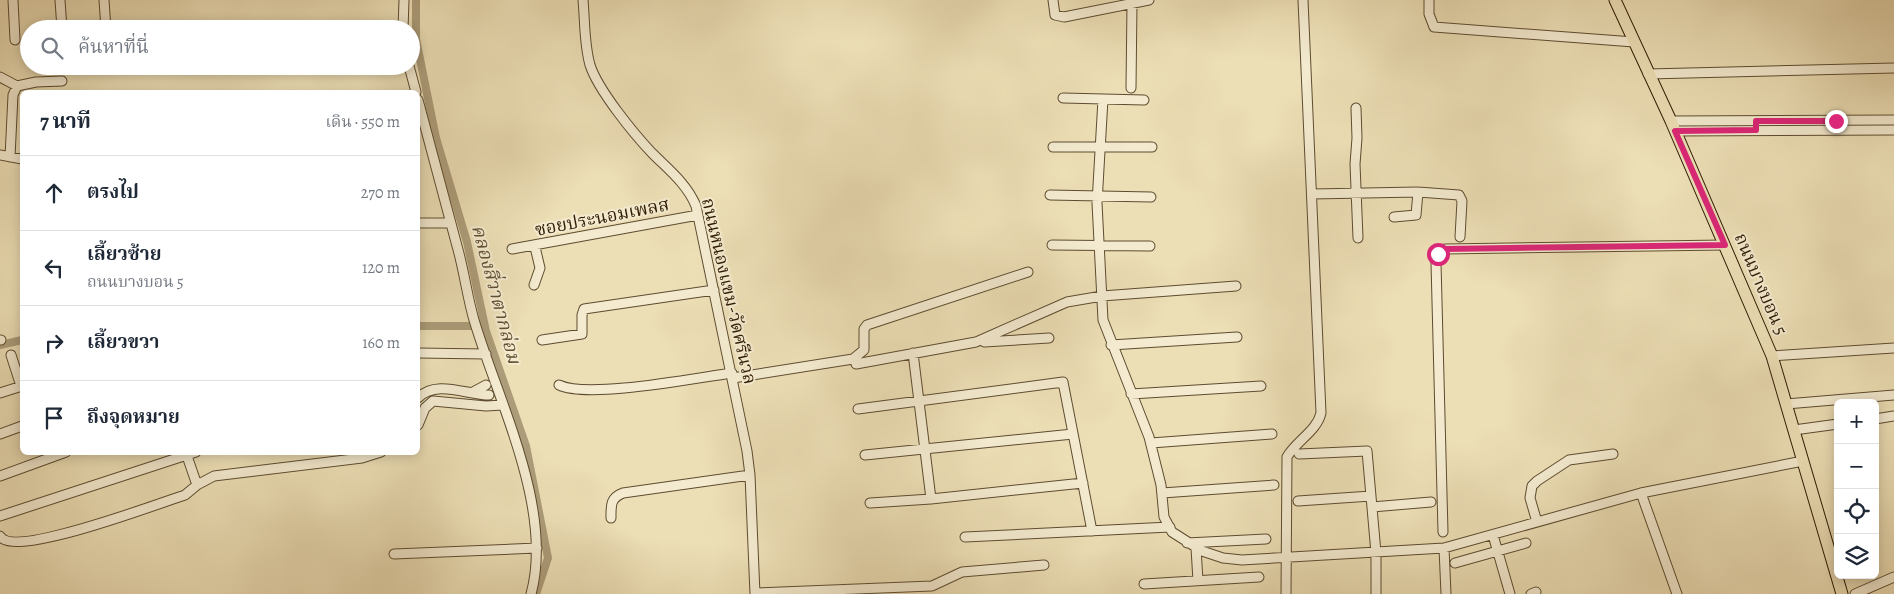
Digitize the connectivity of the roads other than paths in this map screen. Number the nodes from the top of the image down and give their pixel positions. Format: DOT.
graph roads {
  1 [pos="13,0"];
  2 [pos="60,0"];
  3 [pos="104,0"];
  4 [pos="404,0"];
  5 [pos="584,0"];
  6 [pos="1053,0"];
  7 [pos="1149,0"];
  8 [pos="1303,0"];
  9 [pos="1615,0"];
  10 [pos="1430,1"];
  11 [pos="1132,3"];
  12 [pos="61,20"];
  13 [pos="105,20"];
  14 [pos="403,20"];
  15 [pos="16,40"];
  16 [pos="1634,42"];
  17 [pos="1894,68"];
  18 [pos="1648,74"];
  19 [pos="411,75"];
  20 [pos="0,77"];
  21 [pos="62,81"];
  22 [pos="17,86"];
  23 [pos="1131,88"];
  24 [pos="415,90"];
  25 [pos="1062,98"];
  26 [pos="1103,99"];
  27 [pos="1144,100"];
  28 [pos="420,108"];
  29 [pos="1356,108"];
  30 [pos="1894,120"];
  31 [pos="1836,125"];
  32 [pos="1673,126"];
  33 [pos="1894,130"];
  34 [pos="1053,147"];
  35 [pos="1100,147"];
  36 [pos="1152,147"];
  37 [pos="0,155"];
  38 [pos="10,156"];
  39 [pos="20,158"];
  40 [pos="1356,192"];
  41 [pos="1418,192"];
  42 [pos="1312,194"];
  43 [pos="1050,195"];
  44 [pos="1098,196"];
  45 [pos="1151,197"];
  46 [pos="698,215"];
  47 [pos="1394,216"];
  48 [pos="420,223"];
  49 [pos="450,223"];
  50 [pos="1358,238"];
  51 [pos="1460,243"];
  52 [pos="1052,245"];
  53 [pos="1099,245"];
  54 [pos="1725,245"];
  55 [pos="535,246"];
  56 [pos="1150,246"];
  57 [pos="512,249"];
  58 [pos="1028,272"];
  59 [pos="534,285"];
  60 [pos="1236,286"];
  61 [pos="714,290"];
  62 [pos="1102,296"];
  63 [pos="1237,337"];
  64 [pos="1049,338"];
  65 [pos="542,340"];
  66 [pos="976,342"];
  67 [pos="1111,345"];
  68 [pos="1894,348"];
  69 [pos="420,353"];
  70 [pos="913,353"];
  71 [pos="486,354"];
  72 [pos="11,356"];
  73 [pos="1772,356"];
  74 [pos="856,364"];
  75 [pos="732,376"];
  76 [pos="20,381"];
  77 [pos="491,384"];
  78 [pos="559,385"];
  79 [pos="1261,386"];
  80 [pos="20,387"];
  81 [pos="473,392"];
  82 [pos="0,393"];
  83 [pos="494,394"];
  84 [pos="1131,394"];
  85 [pos="1894,395"];
  86 [pos="420,397"];
  87 [pos="918,401"];
  88 [pos="1786,404"];
  89 [pos="503,405"];
  90 [pos="858,409"];
  91 [pos="1894,416"];
  92 [pos="1879,418"];
  93 [pos="420,421"];
  94 [pos="1834,425"];
  95 [pos="20,427"];
  96 [pos="1794,430"];
  97 [pos="0,434"];
  98 [pos="1073,434"];
  99 [pos="1272,434"];
  100 [pos="1151,443"];
  101 [pos="924,450"];
  102 [pos="1299,454"];
  103 [pos="1613,454"];
  104 [pos="58,455"];
  105 [pos="372,455"];
  106 [pos="865,455"];
  107 [pos="186,456"];
  108 [pos="1803,461"];
  109 [pos="750,475"];
  110 [pos="0,476"];
  111 [pos="1083,483"];
  112 [pos="197,485"];
  113 [pos="1274,485"];
  114 [pos="1162,493"];
  115 [pos="1641,493"];
  116 [pos="1371,496"];
  117 [pos="931,499"];
  118 [pos="1298,501"];
  119 [pos="1431,502"];
  120 [pos="870,503"];
  121 [pos="1372,507"];
  122 [pos="0,516"];
  123 [pos="611,518"];
  124 [pos="1538,522"];
  125 [pos="1170,527"];
  126 [pos="1092,531"];
  127 [pos="1444,532"];
  128 [pos="1493,534"];
  129 [pos="0,536"];
  130 [pos="965,537"];
  131 [pos="1266,539"];
  132 [pos="1187,543"];
  133 [pos="1526,543"];
  134 [pos="537,548"];
  135 [pos="1196,548"];
  136 [pos="1444,548"];
  137 [pos="1498,551"];
  138 [pos="1376,553"];
  139 [pos="394,554"];
  140 [pos="1286,556"];
  141 [pos="1455,563"];
  142 [pos="1044,565"];
  143 [pos="1259,577"];
  144 [pos="1894,577"];
  145 [pos="1198,582"];
  146 [pos="1144,584"];
  147 [pos="755,593"];
  148 [pos="531,594"];
  149 [pos="1286,594"];
  150 [pos="1376,594"];
  151 [pos="1446,594"];
  152 [pos="1510,594"];
  153 [pos="1677,594"];
  154 [pos="1842,594"];
  155 [pos="1855,594"];
  1 -- 15 [label="street"];
  2 -- 12 [label="street"];
  3 -- 13 [label="street"];
  4 -- 14 [label="street"];
  5 -- 46 [label="street, ถนนหนองแขม-วัดศรีนวล"];
  6 -- 11 [label="street"];
  7 -- 11 [label="street"];
  8 -- 42 [label="street"];
  9 -- 16 [label="main road, ถนนบางบอน 5"];
  10 -- 16 [label="street"];
  11 -- 23 [label="street"];
  16 -- 18 [label="main road, ถนนบางบอน 5"];
  17 -- 18 [label="street"];
  18 -- 32 [label="main road, ถนนบางบอน 5"];
  19 -- 24 [label="street"];
  20 -- 22 [label="street"];
  21 -- 22 [label="street"];
  22 -- 38 [label="street"];
  25 -- 26 [label="street"];
  26 -- 27 [label="street"];
  26 -- 35 [label="street"];
  28 -- 49 [label="street"];
  29 -- 40 [label="street"];
  30 -- 31 [label="street"];
  31 -- 32 [label="street"];
  31 -- 33 [label="street"];
  32 -- 54 [label="main road, ถนนบางบอน 5"];
  34 -- 35 [label="street"];
  35 -- 36 [label="street"];
  35 -- 44 [label="street"];
  37 -- 38 [label="street"];
  38 -- 39 [label="street"];
  40 -- 41 [label="street"];
  40 -- 42 [label="street"];
  40 -- 50 [label="street"];
  41 -- 47 [label="street"];
  41 -- 51 [label="street"];
  42 -- 140 [label="street"];
  43 -- 44 [label="street"];
  44 -- 45 [label="street"];
  44 -- 53 [label="street"];
  46 -- 55 [label="street, ซอยประนอมเพลส"];
  46 -- 61 [label="street, ถนนหนองแขม-วัดศรีนวล"];
  48 -- 49 [label="street"];
  49 -- 71 [label="street"];
  51 -- 54 [label="street"];
  51 -- 127 [label="street"];
  52 -- 53 [label="street"];
  53 -- 56 [label="street"];
  53 -- 62 [label="street"];
  54 -- 73 [label="main road, ถนนบางบอน 5"];
  55 -- 57 [label="street, ซอยประนอมเพลส"];
  55 -- 59 [label="street"];
  58 -- 75 [label="street"];
  60 -- 62 [label="street"];
  61 -- 65 [label="street"];
  61 -- 75 [label="street, ถนนหนองแขม-วัดศรีนวล"];
  62 -- 66 [label="street"];
  62 -- 67 [label="street"];
  63 -- 67 [label="street"];
  64 -- 66 [label="street"];
  66 -- 70 [label="street"];
  67 -- 84 [label="street"];
  68 -- 73 [label="street"];
  69 -- 71 [label="street"];
  70 -- 74 [label="street"];
  70 -- 87 [label="street"];
  71 -- 77 [label="street"];
  72 -- 76 [label="street"];
  73 -- 88 [label="main road, ถนนบางบอน 5"];
  75 -- 78 [label="street"];
  75 -- 109 [label="street, ถนนหนองแขม-วัดศรีนวล"];
  77 -- 81 [label="street"];
  77 -- 83 [label="street"];
  79 -- 84 [label="street"];
  80 -- 82 [label="street"];
  81 -- 83 [label="street"];
  81 -- 86 [label="street"];
  83 -- 89 [label="street"];
  84 -- 100 [label="street"];
  85 -- 88 [label="street"];
  87 -- 90 [label="street"];
  87 -- 98 [label="street"];
  87 -- 101 [label="street"];
  88 -- 96 [label="main road, ถนนบางบอน 5"];
  89 -- 93 [label="street"];
  89 -- 134 [label="street"];
  91 -- 92 [label="street"];
  94 -- 96 [label="street"];
  95 -- 97 [label="street"];
  96 -- 108 [label="main road, ถนนบางบอน 5"];
  98 -- 101 [label="street"];
  98 -- 111 [label="street"];
  99 -- 100 [label="street"];
  100 -- 114 [label="street"];
  101 -- 106 [label="street"];
  101 -- 117 [label="street"];
  102 -- 116 [label="street"];
  103 -- 124 [label="street"];
  104 -- 110 [label="street"];
  105 -- 112 [label="street"];
  107 -- 112 [label="street"];
  107 -- 122 [label="street"];
  108 -- 115 [label="street"];
  108 -- 154 [label="main road, ถนนบางบอน 5"];
  109 -- 123 [label="street"];
  109 -- 147 [label="street, ถนนหนองแขม-วัดศรีนวล"];
  111 -- 117 [label="street"];
  111 -- 126 [label="street"];
  112 -- 129 [label="street"];
  113 -- 114 [label="street"];
  114 -- 125 [label="street"];
  115 -- 124 [label="street"];
  115 -- 153 [label="street"];
  116 -- 118 [label="street"];
  116 -- 121 [label="street"];
  117 -- 120 [label="street"];
  119 -- 121 [label="street"];
  121 -- 138 [label="street"];
  124 -- 128 [label="street"];
  125 -- 126 [label="street"];
  125 -- 132 [label="street"];
  126 -- 130 [label="street"];
  128 -- 136 [label="street"];
  128 -- 137 [label="street"];
  131 -- 132 [label="street"];
  132 -- 135 [label="street"];
  133 -- 137 [label="street"];
  134 -- 139 [label="street"];
  134 -- 148 [label="street"];
  135 -- 140 [label="street"];
  135 -- 145 [label="street"];
  136 -- 138 [label="street"];
  136 -- 151 [label="street"];
  137 -- 141 [label="street"];
  137 -- 152 [label="street"];
  138 -- 140 [label="street"];
  138 -- 150 [label="street"];
  140 -- 149 [label="street"];
  142 -- 147 [label="street"];
  143 -- 145 [label="street"];
  144 -- 155 [label="street"];
  145 -- 146 [label="street"];
}
